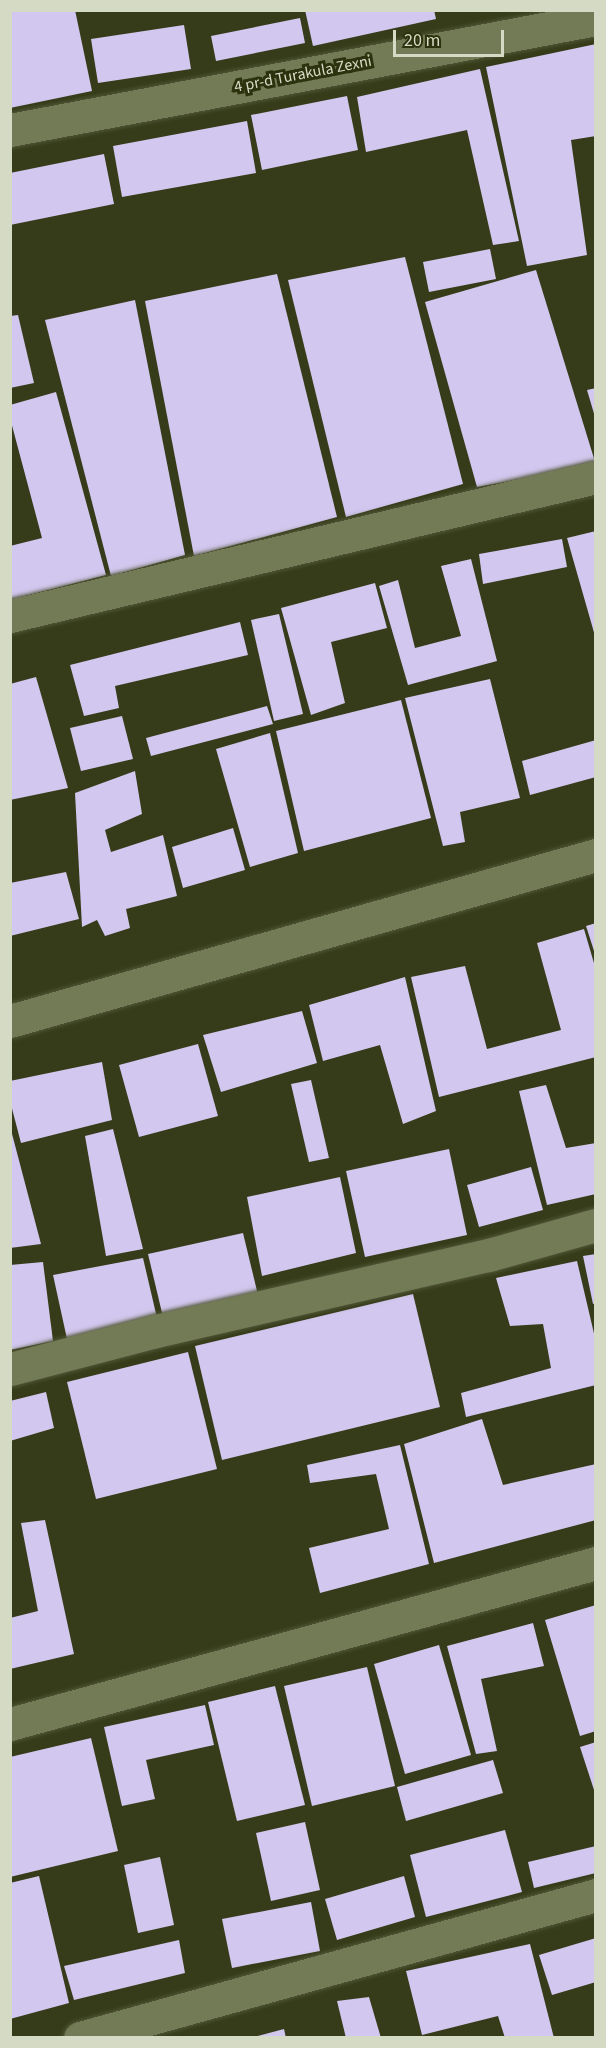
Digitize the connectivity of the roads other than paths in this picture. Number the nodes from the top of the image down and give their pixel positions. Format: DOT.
graph roads {
  1 [pos="596,19"];
  2 [pos="10,130"];
  3 [pos="596,477"];
  4 [pos="10,616"];
  5 [pos="596,855"];
  6 [pos="10,1021"];
  7 [pos="596,1225"];
  8 [pos="10,1369"];
  9 [pos="596,1563"];
  10 [pos="10,1724"];
  11 [pos="596,1895"];
  12 [pos="80,2037"];
  1 -- 2 [label="street, 4 pr-d Turakula Zexni"];
  3 -- 4 [label="street"];
  5 -- 6 [label="street"];
  7 -- 8 [label="street"];
  9 -- 10 [label="street"];
  11 -- 12 [label="street"];
}
